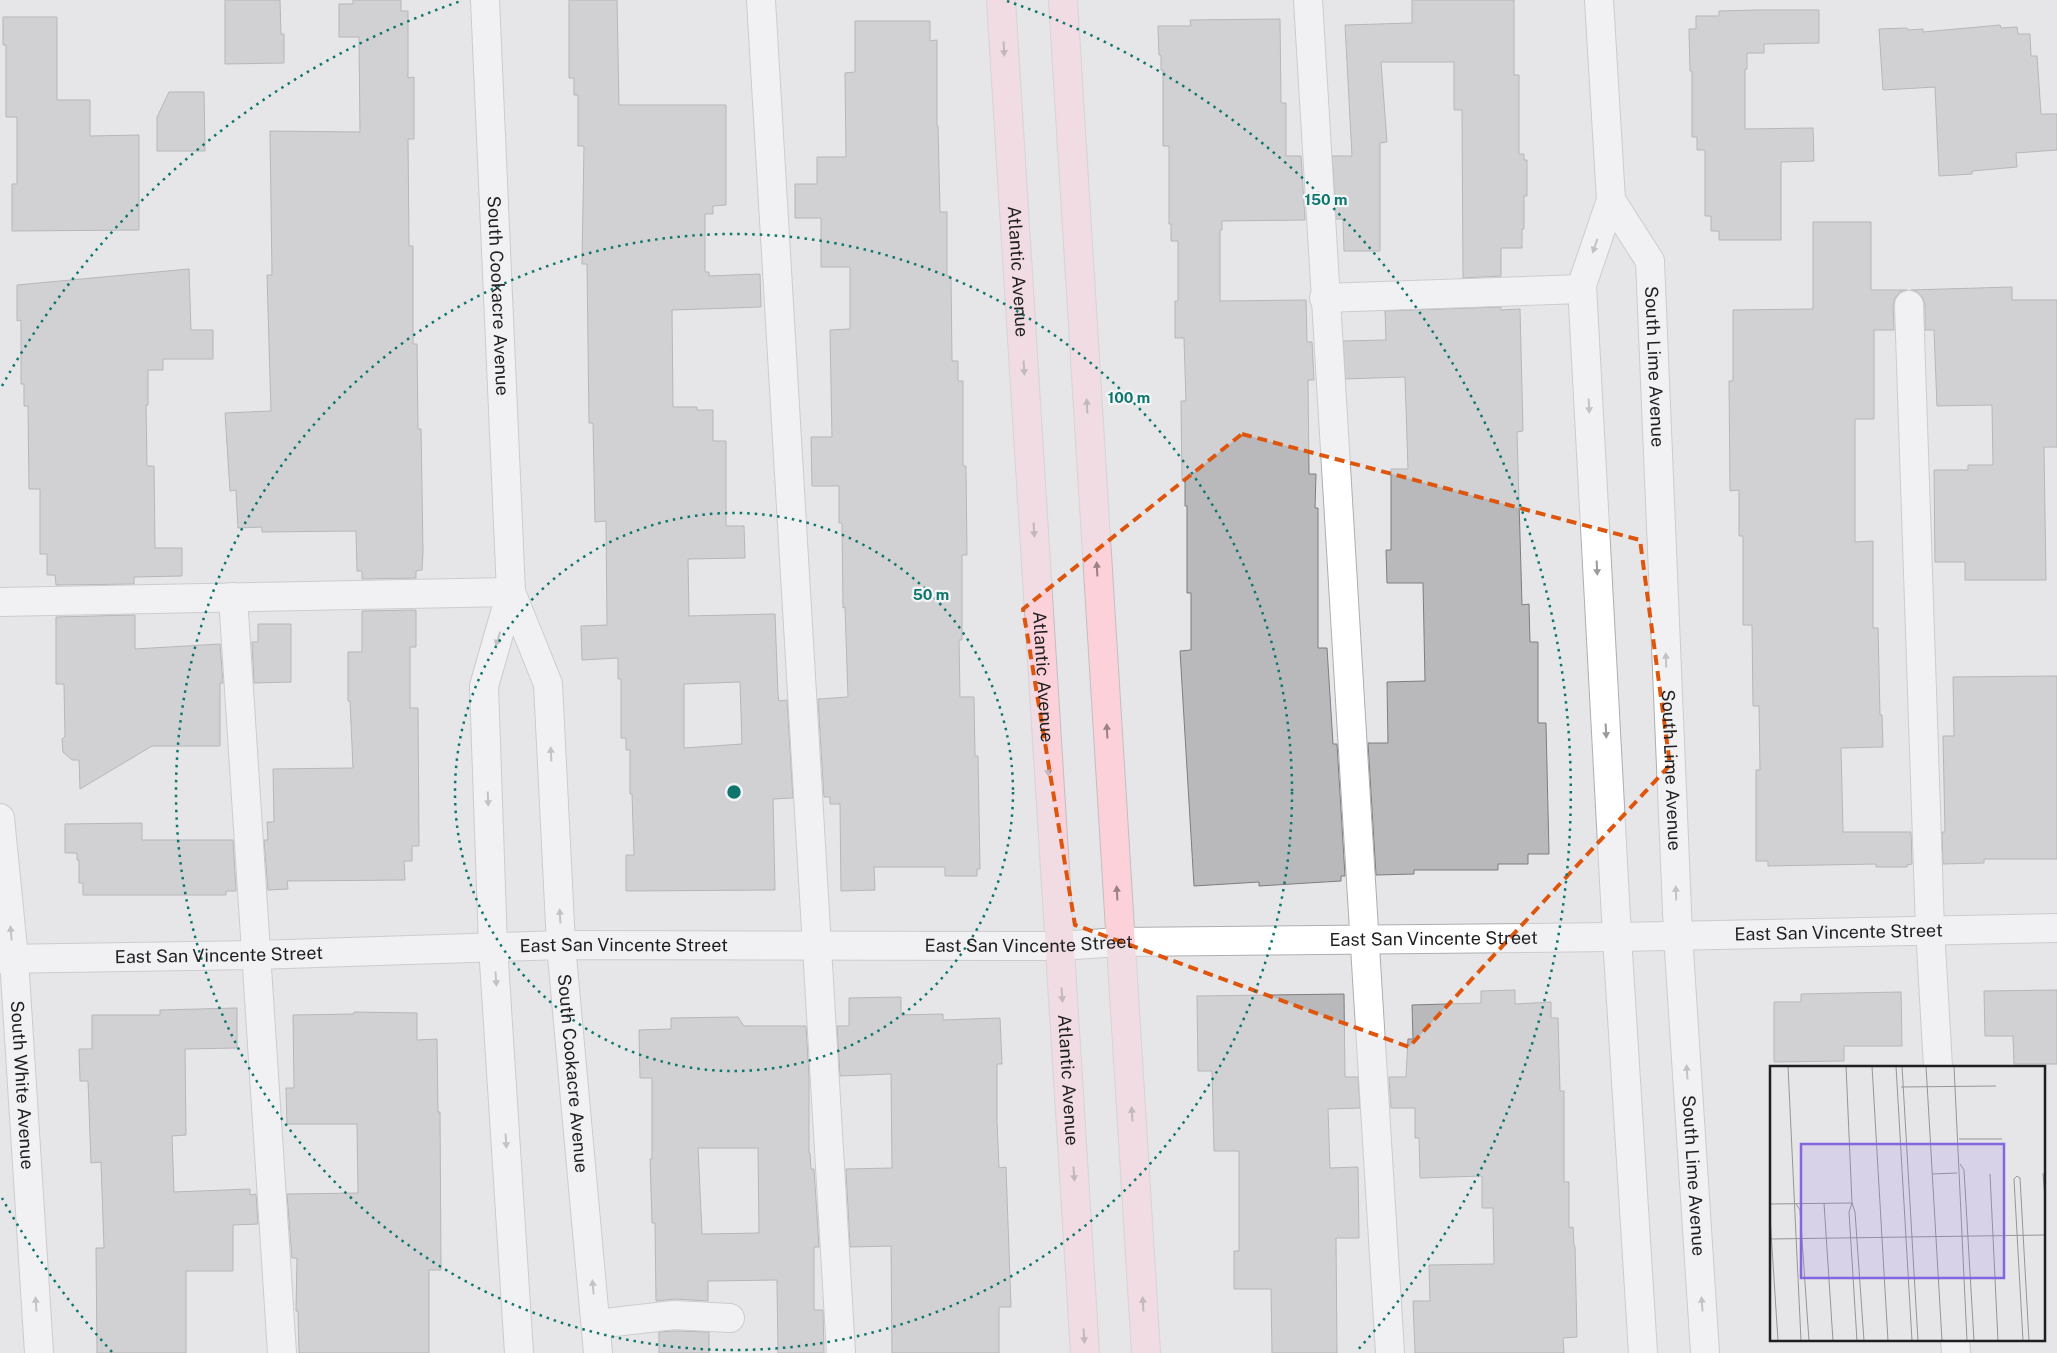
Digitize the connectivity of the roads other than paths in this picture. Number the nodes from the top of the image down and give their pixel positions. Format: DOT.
graph roads {
  1 [pos="485,0"];
  2 [pos="761,0"];
  3 [pos="1002,0"];
  4 [pos="1063,0"];
  5 [pos="1308,0"];
  6 [pos="1599,0"];
  7 [pos="1611,200"];
  8 [pos="1582,289"];
  9 [pos="1324,298"];
  10 [pos="1909,305"];
  11 [pos="512,592"];
  12 [pos="233,597"];
  13 [pos="0,602"];
  14 [pos="0,818"];
  15 [pos="2057,928"];
  16 [pos="1930,929"];
  17 [pos="1678,936"];
  18 [pos="1617,937"];
  19 [pos="1366,938"];
  20 [pos="1120,942"];
  21 [pos="561,945"];
  22 [pos="816,945"];
  23 [pos="493,946"];
  24 [pos="1059,946"];
  25 [pos="256,955"];
  26 [pos="7,959"];
  27 [pos="1938,1066"];
  28 [pos="730,1318"];
  29 [pos="597,1324"];
  30 [pos="1955,1340"];
  31 [pos="39,1353"];
  32 [pos="282,1353"];
  33 [pos="519,1353"];
  34 [pos="598,1353"];
  35 [pos="841,1353"];
  36 [pos="1085,1353"];
  37 [pos="1146,1353"];
  38 [pos="1390,1353"];
  39 [pos="1643,1353"];
  40 [pos="1705,1353"];
  41 [pos="1956,1353"];
  1 -- 11 [label="street, South Cookacre Avenue"];
  2 -- 22 [label="street"];
  3 -- 24 [label="main road, Atlantic Avenue, one-way"];
  20 -- 4 [label="main road, one-way"];
  5 -- 9 [label="street"];
  6 -- 7 [label="street, South Lime Avenue"];
  7 -- 8 [label="street, South Lime Avenue, one-way"];
  17 -- 7 [label="street, South Lime Avenue, one-way"];
  8 -- 9 [label="street"];
  8 -- 18 [label="street, South Lime Avenue, one-way"];
  9 -- 19 [label="street"];
  10 -- 16 [label="street"];
  11 -- 12 [label="street"];
  21 -- 11 [label="street, South Cookacre Avenue, one-way"];
  11 -- 23 [label="street, South Cookacre Avenue, one-way"];
  12 -- 13 [label="street"];
  12 -- 25 [label="street"];
  26 -- 14 [label="street, South White Avenue, one-way"];
  15 -- 16 [label="street, East San Vincente Street"];
  16 -- 17 [label="street, East San Vincente Street"];
  16 -- 27 [label="street"];
  17 -- 18 [label="street, East San Vincente Street"];
  40 -- 17 [label="street, South Lime Avenue, one-way"];
  18 -- 19 [label="street, East San Vincente Street"];
  18 -- 39 [label="street, South Lime Avenue"];
  19 -- 20 [label="street, East San Vincente Street"];
  19 -- 38 [label="street"];
  20 -- 24 [label="street, East San Vincente Street"];
  37 -- 20 [label="main road, one-way"];
  21 -- 22 [label="street, East San Vincente Street"];
  21 -- 23 [label="street, East San Vincente Street"];
  29 -- 21 [label="street, South Cookacre Avenue, one-way"];
  22 -- 24 [label="street, East San Vincente Street"];
  22 -- 35 [label="street"];
  23 -- 25 [label="street, East San Vincente Street"];
  23 -- 33 [label="street, South Cookacre Avenue, one-way"];
  24 -- 36 [label="main road, Atlantic Avenue, one-way"];
  25 -- 26 [label="street, East San Vincente Street"];
  25 -- 32 [label="street"];
  31 -- 26 [label="street, South White Avenue, one-way"];
  28 -- 29 [label="street"];
  29 -- 34 [label="street, South Cookacre Avenue"];
  30 -- 41 [label="street"];
}
